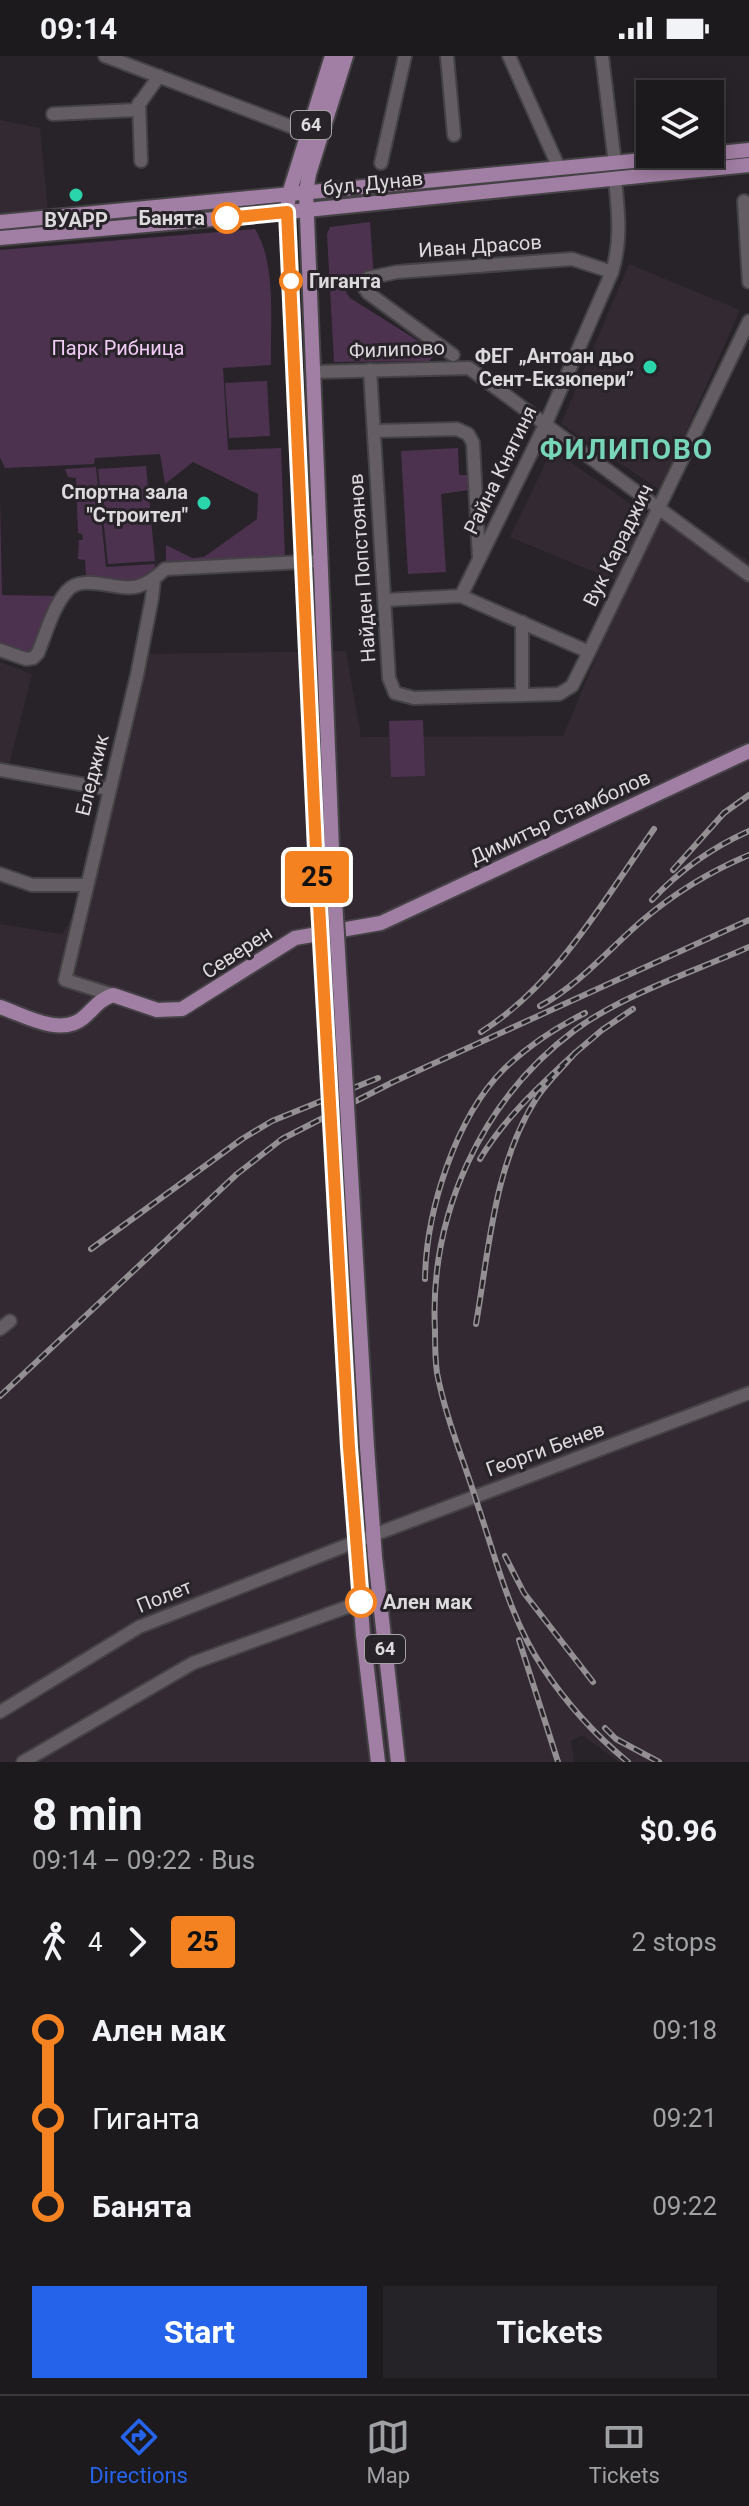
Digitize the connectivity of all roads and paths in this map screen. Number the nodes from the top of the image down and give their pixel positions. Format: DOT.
graph roads {
  1 [pos="105,56"];
  2 [pos="332,56"];
  3 [pos="346,56"];
  4 [pos="405,56"];
  5 [pos="447,56"];
  6 [pos="509,56"];
  7 [pos="602,56"];
  8 [pos="159,76"];
  9 [pos="139,103"];
  10 [pos="53,114"];
  11 [pos="308,133"];
  12 [pos="454,135"];
  13 [pos="749,150"];
  14 [pos="724,152"];
  15 [pos="141,161"];
  16 [pos="636,161"];
  17 [pos="381,163"];
  18 [pos="615,163"];
  19 [pos="749,165"];
  20 [pos="559,168"];
  21 [pos="615,178"];
  22 [pos="306,192"];
  23 [pos="289,194"];
  24 [pos="744,201"];
  25 [pos="306,210"];
  26 [pos="287,212"];
  27 [pos="0,222"];
  28 [pos="0,238"];
  29 [pos="612,272"];
  30 [pos="749,282"];
  31 [pos="368,293"];
  32 [pos="749,321"];
  33 [pos="453,355"];
  34 [pos="370,370"];
  35 [pos="313,372"];
  36 [pos="546,423"];
  37 [pos="374,431"];
  38 [pos="658,508"];
  39 [pos="479,559"];
  40 [pos="321,561"];
  41 [pos="303,562"];
  42 [pos="749,575"];
  43 [pos="154,579"];
  44 [pos="461,596"];
  45 [pos="385,600"];
  46 [pos="522,622"];
  47 [pos="0,650"];
  48 [pos="589,652"];
  49 [pos="559,694"];
  50 [pos="522,695"];
  51 [pos="747,747"];
  52 [pos="0,770"];
  53 [pos="109,789"];
  54 [pos="0,874"];
  55 [pos="86,885"];
  56 [pos="387,920"];
  57 [pos="65,980"];
  58 [pos="113,995"];
  59 [pos="0,1007"];
  60 [pos="749,1393"];
  61 [pos="373,1535"];
  62 [pos="355,1542"];
  63 [pos="361,1602"];
  64 [pos="0,1712"];
  65 [pos="23,1762"];
  66 [pos="378,1762"];
  67 [pos="398,1762"];
  1 -- 8 [label="street"];
  2 -- 11 [label="main road, 64"];
  3 -- 22 [label="main road, 64"];
  4 -- 17 [label="street"];
  5 -- 12 [label="street"];
  6 -- 20 [label="street"];
  7 -- 18 [label="street"];
  8 -- 9 [label="street"];
  8 -- 11 [label="street"];
  9 -- 10 [label="street"];
  9 -- 15 [label="street"];
  11 -- 23 [label="main road, 64"];
  13 -- 14 [label="main road, бул. Дунав"];
  16 -- 18 [label="main road, бул. Дунав"];
  18 -- 20 [label="main road, бул. Дунав"];
  19 -- 21 [label="main road, бул. Дунав"];
  20 -- 22 [label="main road, бул. Дунав"];
  21 -- 25 [label="main road, бул. Дунав"];
  21 -- 29 [label="street, Райна Княгиня"];
  22 -- 23 [label="main road, бул. Дунав"];
  22 -- 25 [label="main road, 64"];
  23 -- 26 [label="main road, 64"];
  23 -- 27 [label="main road, бул. Дунав"];
  24 -- 30 [label="street"];
  25 -- 26 [label="main road, бул. Дунав"];
  25 -- 35 [label="main road, 64"];
  26 -- 28 [label="main road, бул. Дунав"];
  26 -- 41 [label="main road, 64"];
  29 -- 31 [label="street, Иван Драсов"];
  29 -- 36 [label="street, Райна Княгиня"];
  31 -- 33 [label="street, Филипово"];
  32 -- 38 [label="street, Вук Караджич"];
  34 -- 35 [label="street, Филипово"];
  34 -- 36 [label="street, Филипово"];
  34 -- 37 [label="street, Найден Попстоянов"];
  35 -- 40 [label="main road, 64"];
  36 -- 38 [label="street, Филипово"];
  36 -- 39 [label="street, Райна Княгиня"];
  37 -- 39 [label="street"];
  37 -- 45 [label="street, Найден Попстоянов"];
  38 -- 42 [label="street, Филипово"];
  38 -- 48 [label="street, Вук Караджич"];
  39 -- 44 [label="street, Райна Княгиня"];
  40 -- 41 [label="street"];
  40 -- 61 [label="main road, 64, bridge"];
  41 -- 43 [label="street"];
  41 -- 62 [label="main road, 64, bridge"];
  43 -- 47 [label="street"];
  43 -- 53 [label="street, Еледжик"];
  44 -- 45 [label="street"];
  44 -- 46 [label="street"];
  45 -- 50 [label="street, Найден Попстоянов"];
  46 -- 48 [label="street"];
  46 -- 50 [label="street"];
  48 -- 49 [label="street, Вук Караджич"];
  49 -- 50 [label="street, Найден Попстоянов"];
  51 -- 56 [label="main road, Димитър Стамболов"];
  52 -- 53 [label="street"];
  53 -- 55 [label="street, Еледжик"];
  54 -- 55 [label="street"];
  55 -- 57 [label="street, Еледжик"];
  56 -- 58 [label="main road, Северен"];
  57 -- 58 [label="street, Северен"];
  58 -- 59 [label="main road"];
  60 -- 61 [label="street, Георги Бенев"];
  61 -- 62 [label="street, Георги Бенев"];
  61 -- 67 [label="main road, 64"];
  62 -- 63 [label="main road, 64"];
  62 -- 64 [label="street, Полет"];
  63 -- 65 [label="street"];
  63 -- 66 [label="main road, 64"];
}
